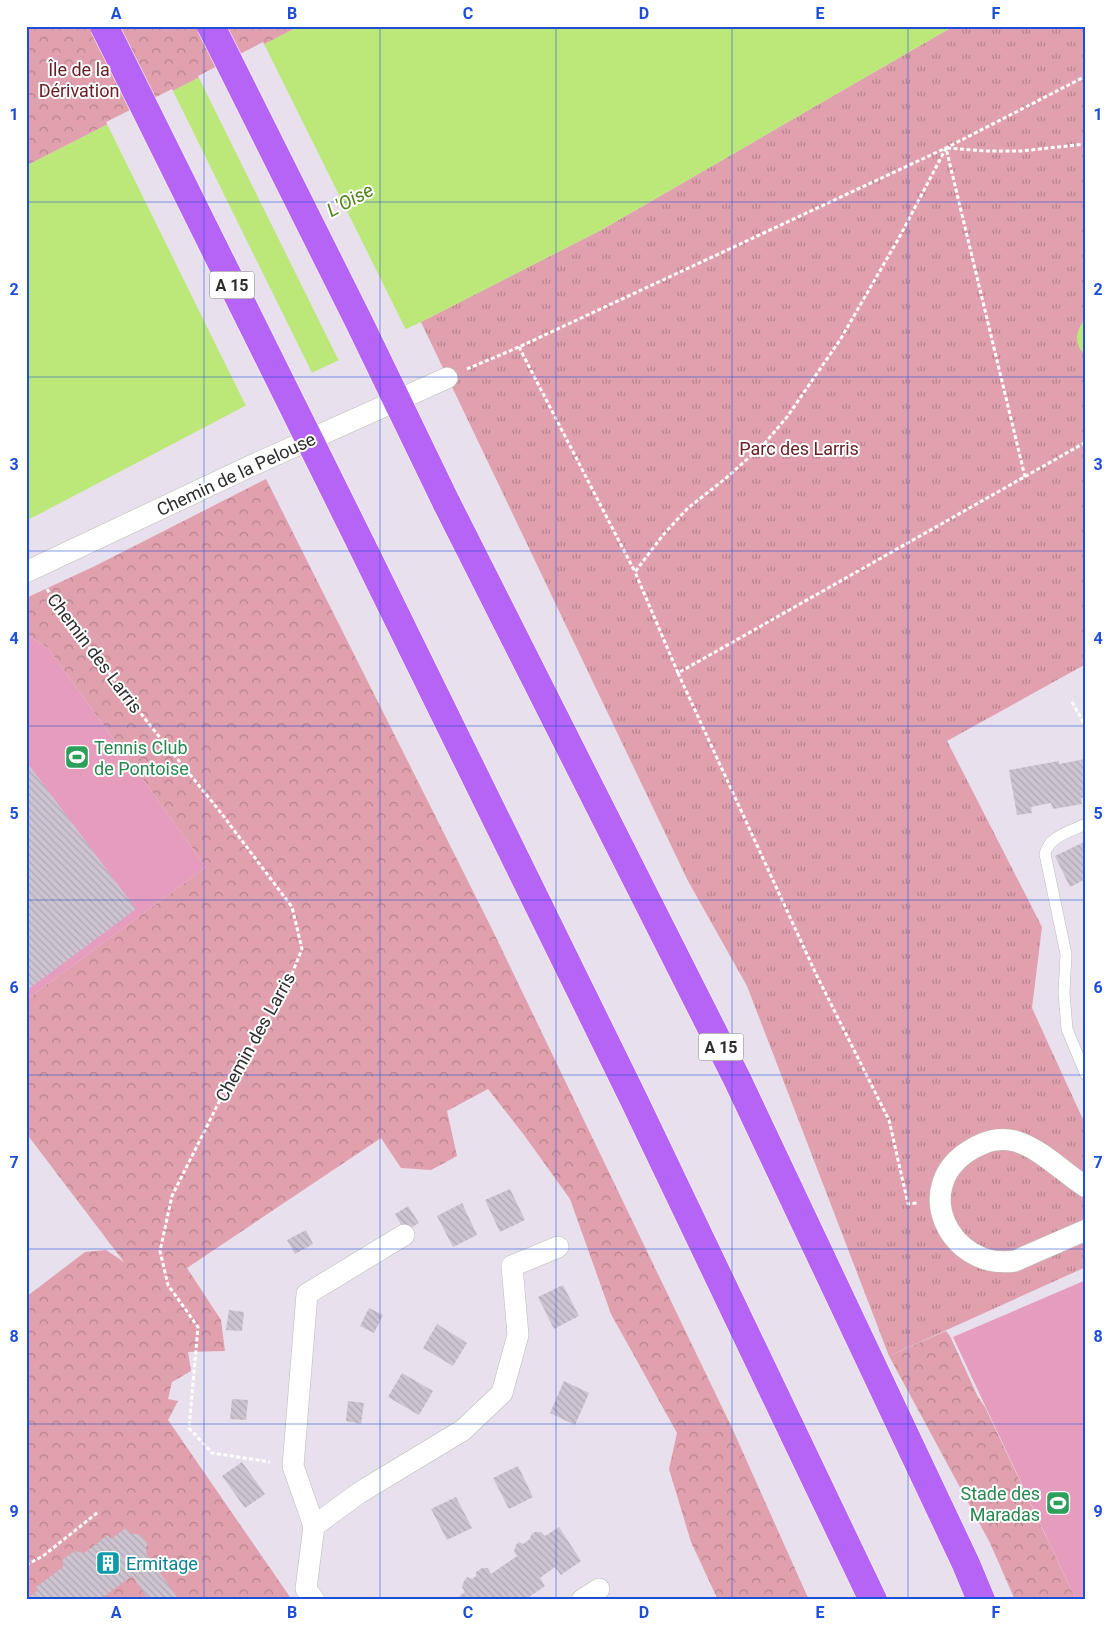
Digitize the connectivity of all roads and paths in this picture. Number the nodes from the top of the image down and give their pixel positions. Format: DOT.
graph roads {
  1 [pos="104,26"];
  2 [pos="211,26"];
  3 [pos="1086,76"];
  4 [pos="1086,144"];
  5 [pos="946,148"];
  6 [pos="518,347"];
  7 [pos="446,378"];
  8 [pos="1086,442"];
  9 [pos="1026,477"];
  10 [pos="30,570"];
  11 [pos="635,572"];
  12 [pos="678,673"];
  13 [pos="1072,702"];
  14 [pos="1086,727"];
  15 [pos="1086,824"];
  16 [pos="1086,1074"];
  17 [pos="1086,1187"];
  18 [pos="940,1201"];
  19 [pos="1086,1230"];
  20 [pos="404,1235"];
  21 [pos="558,1247"];
  22 [pos="293,1466"];
  23 [pos="97,1513"];
  24 [pos="314,1526"];
  25 [pos="26,1565"];
  26 [pos="314,1600"];
  27 [pos="873,1600"];
  28 [pos="981,1600"];
  1 -- 27 [label="highway, A 15, bridge"];
  2 -- 28 [label="highway, A 15, bridge"];
  3 -- 5 [label="path"];
  4 -- 5 [label="path"];
  5 -- 6 [label="path"];
  5 -- 9 [label="path"];
  5 -- 11 [label="path"];
  6 -- 7 [label="path"];
  6 -- 11 [label="path"];
  7 -- 10 [label="street, Chemin de la Pelouse"];
  8 -- 9 [label="path"];
  9 -- 12 [label="path"];
  10 -- 22 [label="path, Chemin des Larris"];
  11 -- 12 [label="path"];
  12 -- 18 [label="path"];
  13 -- 14 [label="path"];
  15 -- 16 [label="lane"];
  17 -- 18 [label="street"];
  18 -- 19 [label="street"];
  20 -- 22 [label="street"];
  21 -- 24 [label="street"];
  22 -- 24 [label="street"];
  23 -- 25 [label="path"];
  24 -- 26 [label="street"];
}
